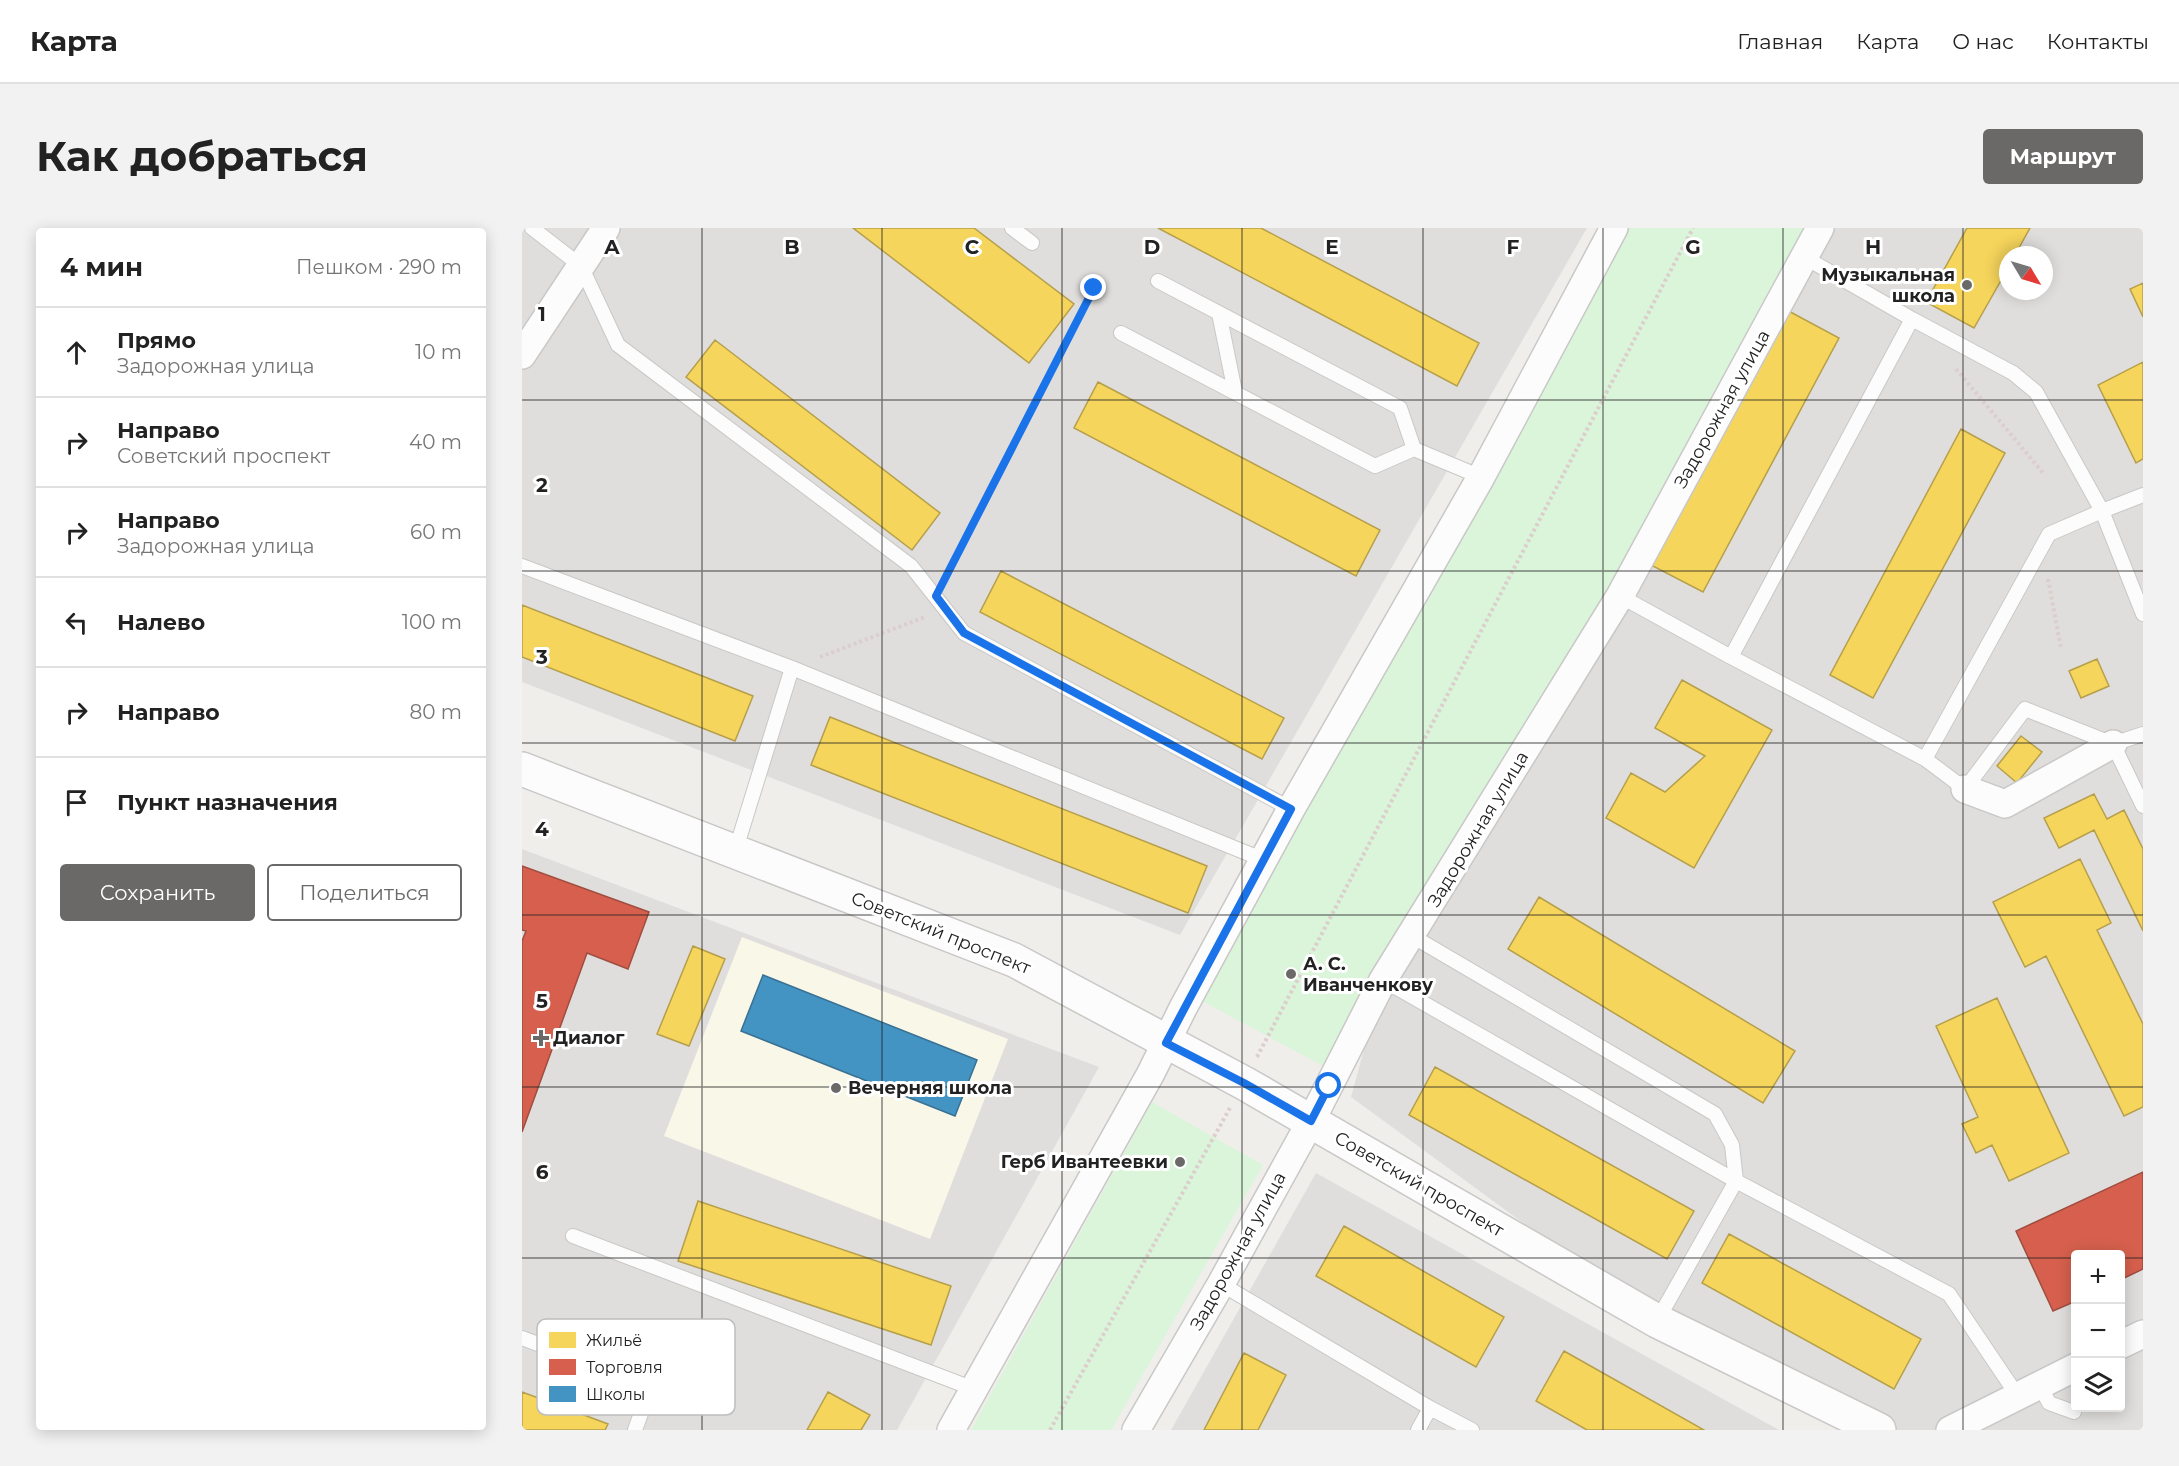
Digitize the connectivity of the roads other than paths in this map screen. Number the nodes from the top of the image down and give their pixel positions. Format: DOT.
graph roads {
  1 [pos="532,228"];
  2 [pos="606,228"];
  3 [pos="1012,228"];
  4 [pos="1614,228"];
  5 [pos="1820,228"];
  6 [pos="1032,243"];
  7 [pos="1804,257"];
  8 [pos="581,266"];
  9 [pos="1158,281"];
  10 [pos="1219,314"];
  11 [pos="1912,319"];
  12 [pos="1121,333"];
  13 [pos="526,340"];
  14 [pos="1234,392"];
  15 [pos="1414,449"];
  16 [pos="1481,477"];
  17 [pos="2143,495"];
  18 [pos="2102,512"];
  19 [pos="522,566"];
  20 [pos="1620,597"];
  21 [pos="2143,614"];
  22 [pos="1731,657"];
  23 [pos="792,668"];
  24 [pos="2143,734"];
  25 [pos="2113,744"];
  26 [pos="1924,759"];
  27 [pos="522,770"];
  28 [pos="1965,789"];
  29 [pos="2143,806"];
  30 [pos="1291,809"];
  31 [pos="735,852"];
  32 [pos="1264,860"];
  33 [pos="1412,936"];
  34 [pos="1383,980"];
  35 [pos="1166,1043"];
  36 [pos="1311,1121"];
  37 [pos="1736,1180"];
  38 [pos="573,1236"];
  39 [pos="1221,1284"];
  40 [pos="1657,1321"];
  41 [pos="2143,1334"];
  42 [pos="522,1338"];
  43 [pos="2125,1343"];
  44 [pos="537,1344"];
  45 [pos="2071,1369"];
  46 [pos="974,1389"];
  47 [pos="2028,1390"];
  48 [pos="1430,1408"];
  49 [pos="2071,1411"];
  50 [pos="640,1415"];
  51 [pos="635,1430"];
  52 [pos="951,1430"];
  53 [pos="1136,1430"];
  54 [pos="1418,1430"];
  55 [pos="1472,1430"];
  56 [pos="1879,1430"];
  57 [pos="1950,1430"];
  1 -- 8 [label="lane"];
  2 -- 8 [label="street"];
  3 -- 6 [label="lane"];
  4 -- 16 [label="street"];
  5 -- 7 [label="street, Задорожная улица"];
  7 -- 11 [label="lane"];
  7 -- 20 [label="street, Задорожная улица"];
  8 -- 13 [label="street"];
  8 -- 30 [label="lane"];
  9 -- 10 [label="lane"];
  10 -- 14 [label="lane"];
  10 -- 15 [label="lane"];
  11 -- 18 [label="lane"];
  11 -- 22 [label="lane"];
  12 -- 14 [label="lane"];
  14 -- 15 [label="lane"];
  15 -- 16 [label="lane"];
  16 -- 30 [label="street"];
  17 -- 18 [label="lane"];
  18 -- 21 [label="lane"];
  18 -- 26 [label="lane"];
  19 -- 23 [label="lane"];
  20 -- 22 [label="lane"];
  20 -- 33 [label="street, Задорожная улица"];
  22 -- 26 [label="lane"];
  23 -- 31 [label="lane"];
  23 -- 32 [label="lane"];
  24 -- 25 [label="lane"];
  25 -- 28 [label="street"];
  25 -- 28 [label="lane"];
  25 -- 29 [label="lane"];
  26 -- 28 [label="lane"];
  27 -- 31 [label="street, Советский проспект"];
  30 -- 32 [label="street"];
  31 -- 35 [label="street, Советский проспект"];
  32 -- 35 [label="street"];
  33 -- 34 [label="street, Задорожная улица"];
  33 -- 37 [label="lane"];
  34 -- 36 [label="street, Задорожная улица"];
  34 -- 37 [label="lane"];
  35 -- 36 [label="street, Советский проспект"];
  35 -- 46 [label="street"];
  36 -- 39 [label="street, Задорожная улица"];
  36 -- 40 [label="street, Советский проспект"];
  37 -- 40 [label="lane"];
  37 -- 47 [label="lane"];
  38 -- 46 [label="lane"];
  39 -- 48 [label="lane"];
  39 -- 53 [label="street, Задорожная улица"];
  40 -- 56 [label="street, Советский проспект"];
  41 -- 43 [label="street"];
  42 -- 44 [label="lane"];
  45 -- 47 [label="street"];
  46 -- 52 [label="street"];
  47 -- 49 [label="lane"];
  47 -- 57 [label="street"];
  48 -- 54 [label="lane"];
  48 -- 55 [label="lane"];
  50 -- 51 [label="lane"];
}
